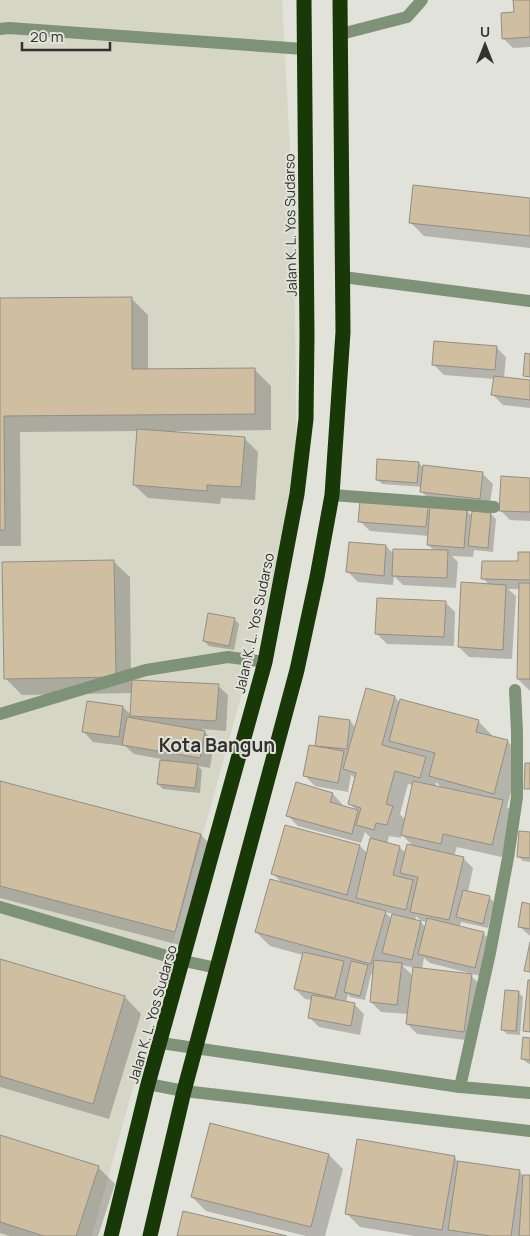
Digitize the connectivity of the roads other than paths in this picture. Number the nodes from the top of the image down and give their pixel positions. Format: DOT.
graph roads {
  1 [pos="304,0"];
  2 [pos="340,0"];
  3 [pos="422,0"];
  4 [pos="0,29"];
  5 [pos="341,34"];
  6 [pos="304,49"];
  7 [pos="343,278"];
  8 [pos="530,301"];
  9 [pos="332,495"];
  10 [pos="494,507"];
  11 [pos="265,662"];
  12 [pos="515,690"];
  13 [pos="0,714"];
  14 [pos="0,907"];
  15 [pos="184,961"];
  16 [pos="217,968"];
  17 [pos="161,1043"];
  18 [pos="195,1049"];
  19 [pos="148,1084"];
  20 [pos="460,1087"];
  21 [pos="184,1091"];
  22 [pos="530,1094"];
  23 [pos="530,1132"];
  24 [pos="111,1236"];
  25 [pos="150,1236"];
  1 -- 6 [label="highway, Jalan K. L. Yos Sudarso"];
  2 -- 5 [label="highway"];
  3 -- 5 [label="street"];
  4 -- 6 [label="street"];
  5 -- 7 [label="highway"];
  6 -- 11 [label="highway, Jalan K. L. Yos Sudarso"];
  7 -- 8 [label="street"];
  7 -- 9 [label="highway"];
  9 -- 10 [label="street"];
  9 -- 16 [label="highway"];
  11 -- 13 [label="street"];
  11 -- 15 [label="highway, Jalan K. L. Yos Sudarso"];
  12 -- 20 [label="street"];
  14 -- 15 [label="street"];
  15 -- 16 [label="street"];
  15 -- 17 [label="highway, Jalan K. L. Yos Sudarso"];
  16 -- 18 [label="highway"];
  17 -- 18 [label="street"];
  17 -- 19 [label="highway, Jalan K. L. Yos Sudarso"];
  18 -- 20 [label="street"];
  18 -- 21 [label="highway"];
  19 -- 21 [label="street"];
  19 -- 24 [label="highway, Jalan K. L. Yos Sudarso"];
  20 -- 22 [label="street"];
  21 -- 23 [label="street"];
  21 -- 25 [label="highway"];
}
